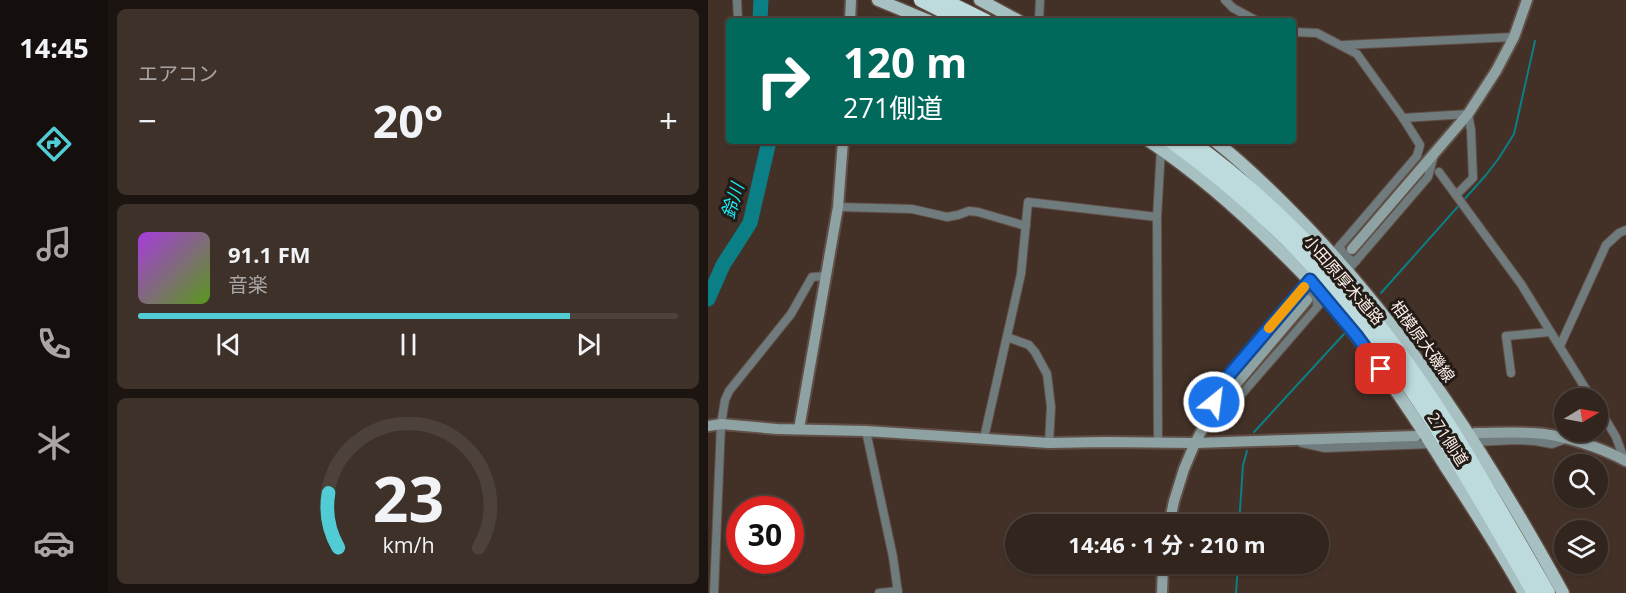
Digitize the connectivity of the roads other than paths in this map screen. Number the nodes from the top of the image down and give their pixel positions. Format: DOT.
graph roads {
  1 [pos="737,0"];
  2 [pos="851,0"];
  3 [pos="878,0"];
  4 [pos="921,0"];
  5 [pos="943,0"];
  6 [pos="980,0"];
  7 [pos="1040,0"];
  8 [pos="1225,0"];
  9 [pos="1527,0"];
  10 [pos="738,18"];
  11 [pos="850,18"];
  12 [pos="922,18"];
  13 [pos="957,18"];
  14 [pos="980,18"];
  15 [pos="1013,18"];
  16 [pos="1039,18"];
  17 [pos="1251,18"];
  18 [pos="1296,32"];
  19 [pos="1514,36"];
  20 [pos="1342,45"];
  21 [pos="1468,114"];
  22 [pos="1403,118"];
  23 [pos="843,144"];
  24 [pos="1194,144"];
  25 [pos="1219,144"];
  26 [pos="1166,145"];
  27 [pos="1434,153"];
  28 [pos="1439,172"];
  29 [pos="1458,197"];
  30 [pos="838,207"];
  31 [pos="1157,217"];
  32 [pos="1026,226"];
  33 [pos="1626,230"];
  34 [pos="1352,249"];
  35 [pos="1337,250"];
  36 [pos="1352,265"];
  37 [pos="826,276"];
  38 [pos="1306,284"];
  39 [pos="1307,300"];
  40 [pos="1321,302"];
  41 [pos="1550,332"];
  42 [pos="1007,337"];
  43 [pos="1560,346"];
  44 [pos="1511,373"];
  45 [pos="1585,388"];
  46 [pos="1210,415"];
  47 [pos="721,424"];
  48 [pos="1608,424"];
  49 [pos="708,426"];
  50 [pos="799,429"];
  51 [pos="866,431"];
  52 [pos="1416,436"];
  53 [pos="984,438"];
  54 [pos="1474,438"];
  55 [pos="1288,440"];
  56 [pos="1050,442"];
  57 [pos="1158,443"];
  58 [pos="1195,443"];
  59 [pos="1432,444"];
  60 [pos="1625,460"];
  61 [pos="1171,514"];
  62 [pos="1162,574"];
  63 [pos="898,592"];
  64 [pos="714,593"];
  65 [pos="879,593"];
  66 [pos="1161,593"];
  67 [pos="1524,593"];
  68 [pos="1534,593"];
  69 [pos="1548,593"];
  70 [pos="1563,593"];
  1 -- 10 [label="street"];
  2 -- 11 [label="street"];
  3 -- 12 [label="main road"];
  4 -- 13 [label="highway"];
  5 -- 14 [label="highway"];
  6 -- 15 [label="main road"];
  7 -- 16 [label="street"];
  8 -- 17 [label="street"];
  9 -- 19 [label="street"];
  18 -- 20 [label="street"];
  19 -- 20 [label="street"];
  19 -- 21 [label="street"];
  20 -- 22 [label="street"];
  21 -- 22 [label="street"];
  21 -- 27 [label="street"];
  21 -- 29 [label="street"];
  22 -- 35 [label="street"];
  23 -- 30 [label="street"];
  24 -- 69 [label="highway, 小田原厚木道路"];
  25 -- 35 [label="main road, 相模原大磯線"];
  26 -- 31 [label="street"];
  26 -- 38 [label="main road, 271側道"];
  26 -- 68 [label="highway, 小田原厚木道路"];
  27 -- 34 [label="street"];
  27 -- 36 [label="street"];
  28 -- 29 [label="street"];
  29 -- 41 [label="street"];
  30 -- 32 [label="street"];
  30 -- 37 [label="street"];
  31 -- 32 [label="street"];
  31 -- 57 [label="street"];
  32 -- 42 [label="street"];
  33 -- 43 [label="street"];
  35 -- 36 [label="main road, 相模原大磯線"];
  36 -- 54 [label="main road, 相模原大磯線"];
  37 -- 47 [label="street"];
  37 -- 50 [label="street"];
  38 -- 40 [label="main road, 271側道"];
  38 -- 46 [label="street"];
  39 -- 46 [label="street"];
  40 -- 46 [label="street"];
  40 -- 59 [label="main road, 271側道"];
  41 -- 43 [label="street"];
  41 -- 44 [label="street"];
  42 -- 53 [label="street"];
  42 -- 56 [label="street"];
  43 -- 45 [label="street"];
  46 -- 58 [label="street"];
  47 -- 49 [label="street"];
  47 -- 50 [label="street"];
  47 -- 64 [label="street"];
  48 -- 60 [label="street"];
  50 -- 51 [label="street"];
  51 -- 53 [label="street"];
  51 -- 63 [label="street"];
  52 -- 55 [label="street"];
  53 -- 56 [label="street"];
  54 -- 60 [label="street"];
  54 -- 70 [label="main road, 相模原大磯線"];
  55 -- 58 [label="street"];
  55 -- 59 [label="street"];
  56 -- 57 [label="street"];
  57 -- 58 [label="street"];
  58 -- 61 [label="street"];
  59 -- 67 [label="main road, 271側道"];
  62 -- 66 [label="street"];
  63 -- 65 [label="street"];
}
